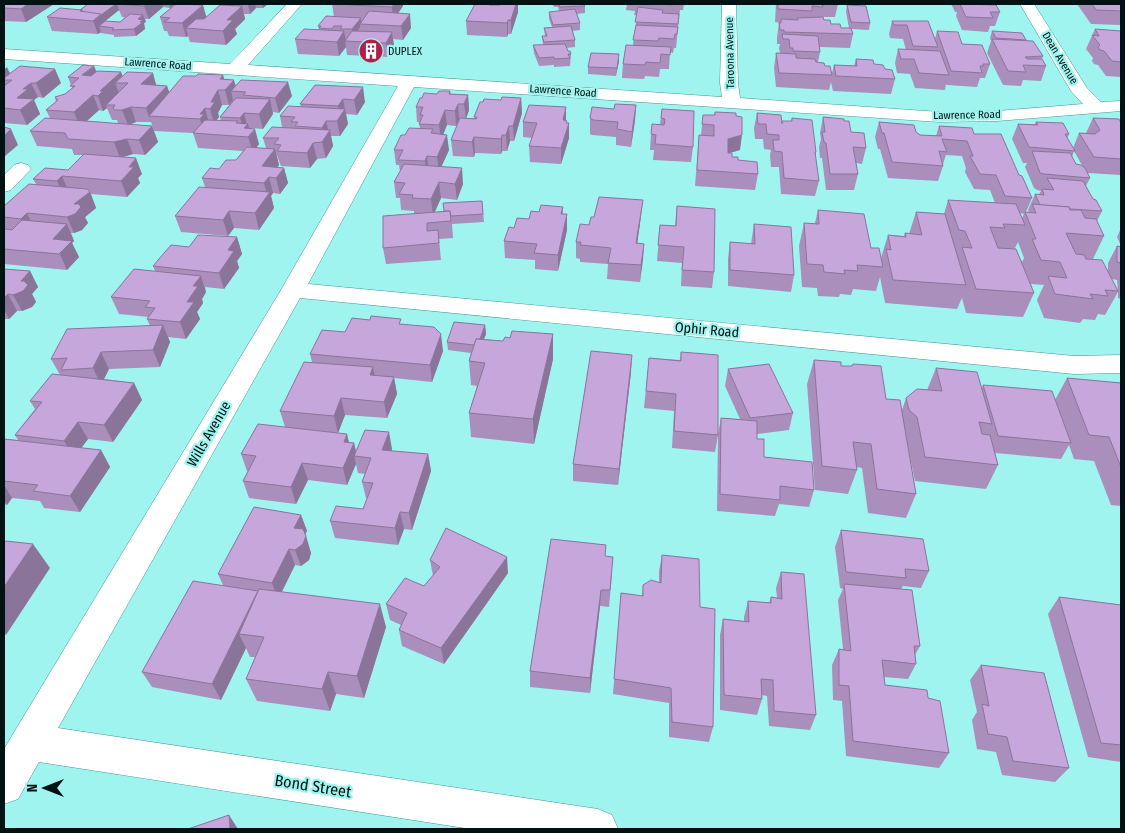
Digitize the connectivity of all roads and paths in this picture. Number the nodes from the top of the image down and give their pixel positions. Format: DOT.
graph roads {
  1 [pos="295,4"];
  2 [pos="729,4"];
  3 [pos="1027,4"];
  4 [pos="4,54"];
  5 [pos="235,69"];
  6 [pos="410,80"];
  7 [pos="732,102"];
  8 [pos="1121,106"];
  9 [pos="1097,108"];
  10 [pos="21,169"];
  11 [pos="4,186"];
  12 [pos="293,290"];
  13 [pos="1121,364"];
  14 [pos="29,742"];
  15 [pos="4,785"];
  16 [pos="598,829"];
  1 -- 5 [label="street"];
  2 -- 7 [label="street, Taroona Avenue"];
  3 -- 9 [label="street, Dean Avenue"];
  4 -- 5 [label="street, Lawrence Road"];
  5 -- 6 [label="street, Lawrence Road"];
  6 -- 7 [label="street, Lawrence Road"];
  6 -- 12 [label="street, Wills Avenue"];
  7 -- 9 [label="street, Lawrence Road"];
  8 -- 9 [label="street, Lawrence Road"];
  10 -- 11 [label="street"];
  12 -- 13 [label="street, Ophir Road"];
  12 -- 14 [label="street, Wills Avenue"];
  14 -- 15 [label="street, Wills Avenue"];
  14 -- 16 [label="street, Bond Street"];
}
